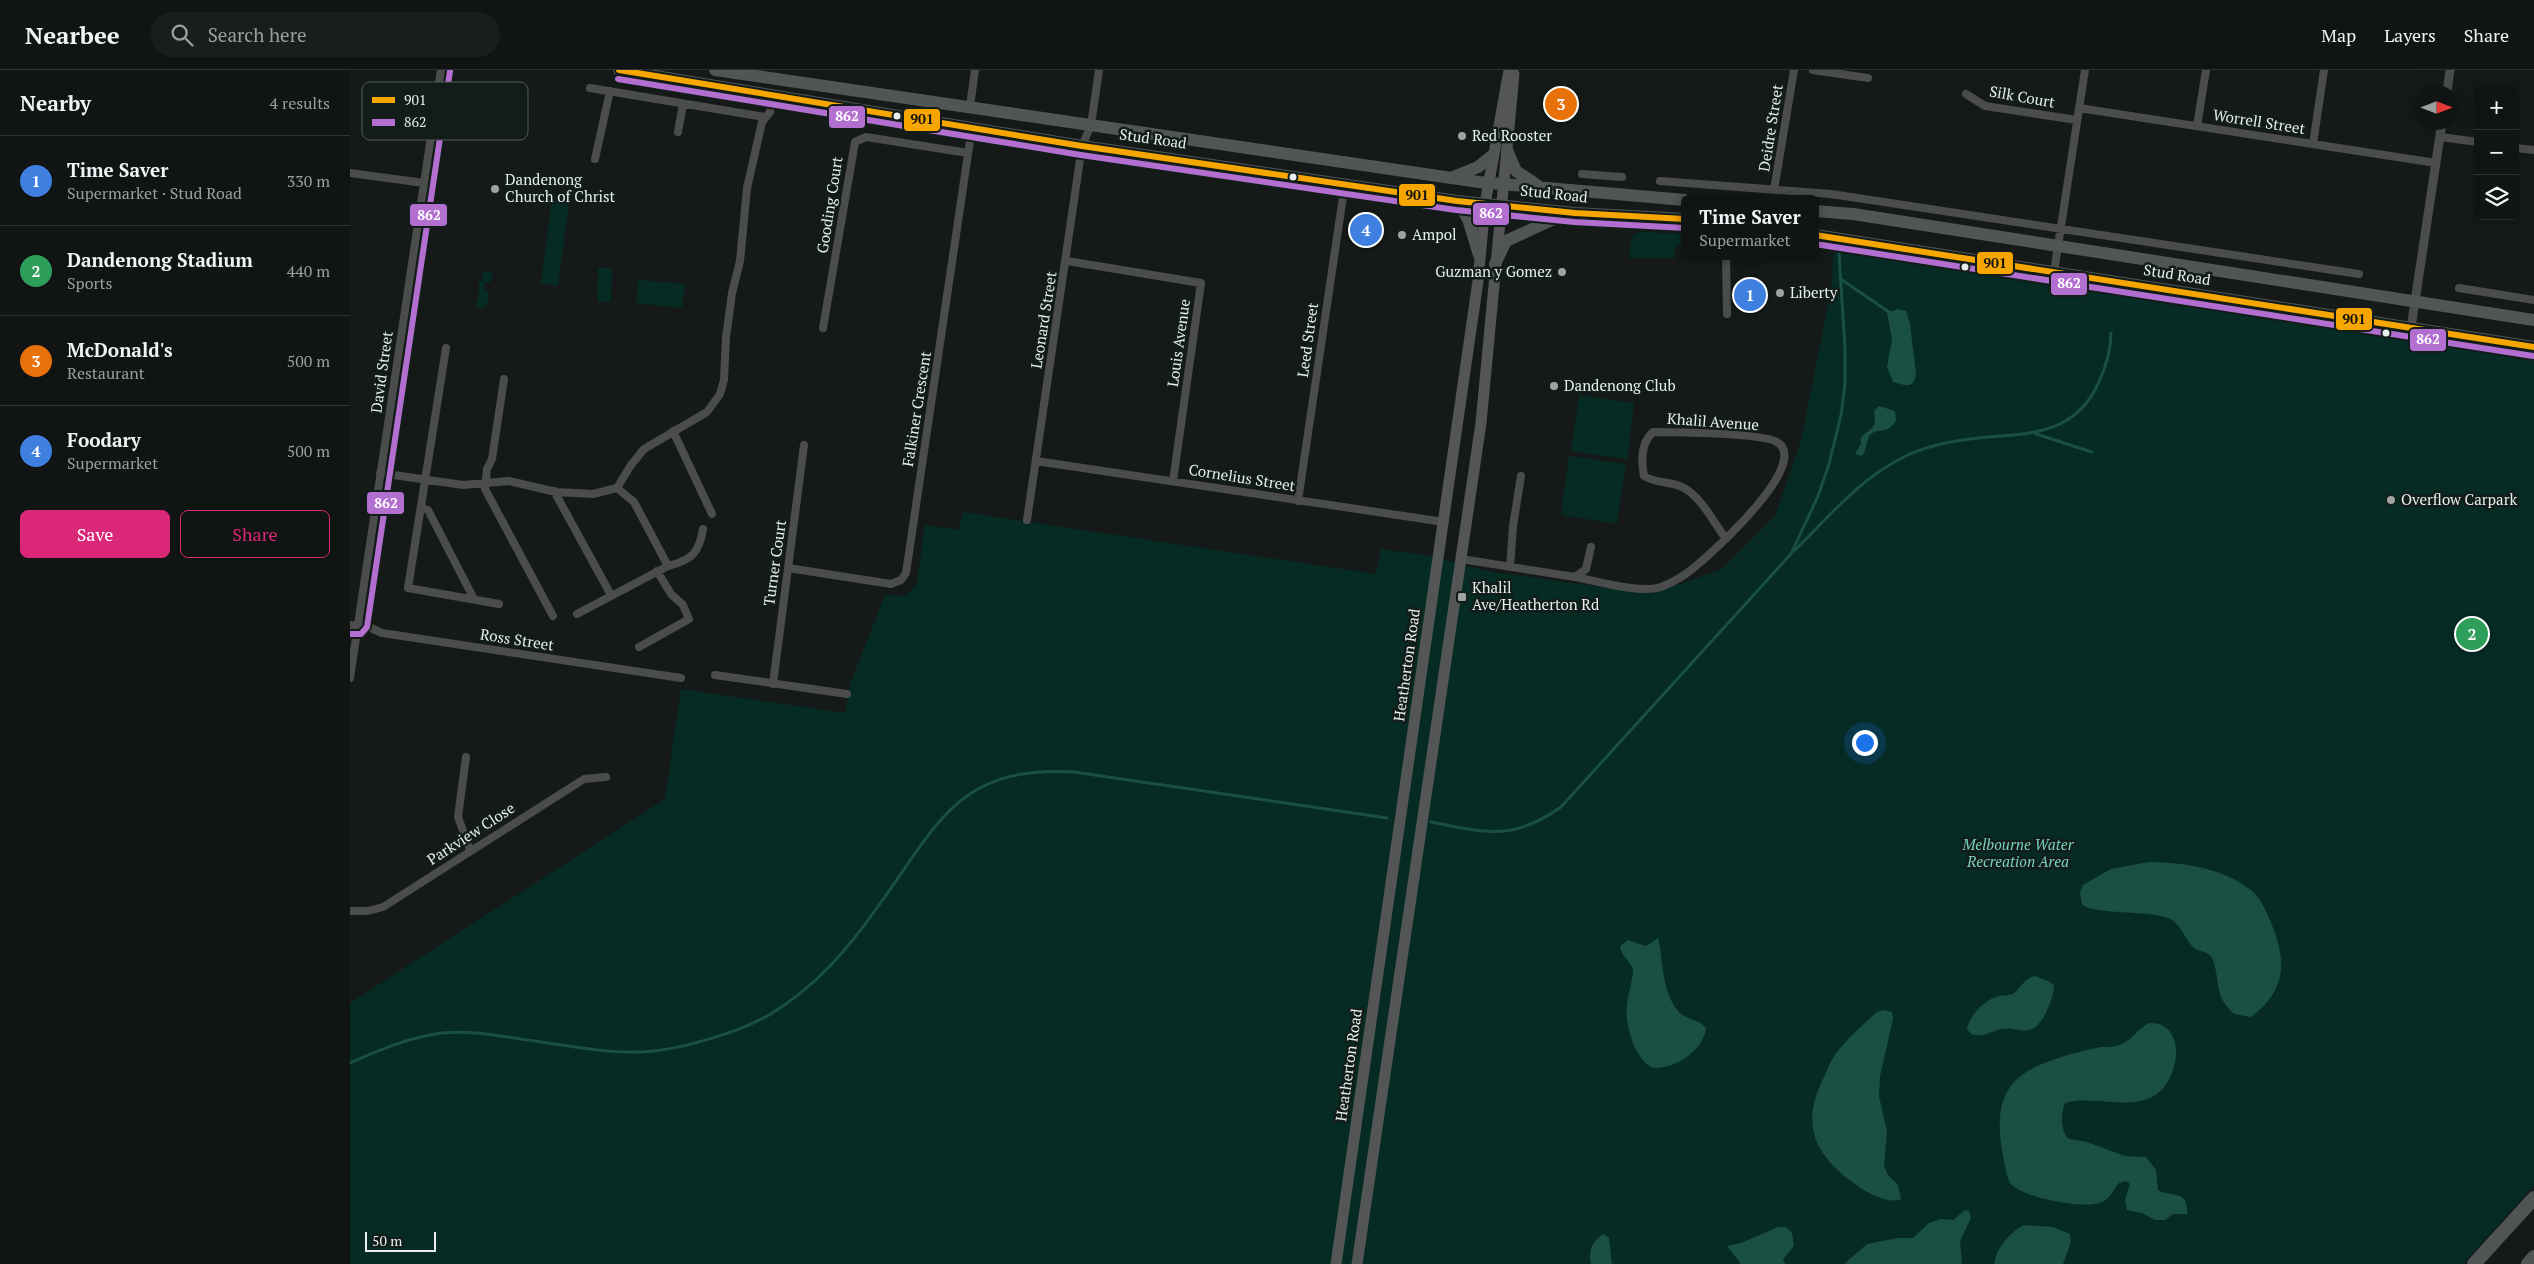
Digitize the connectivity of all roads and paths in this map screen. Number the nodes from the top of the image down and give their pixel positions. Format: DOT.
graph roads {
  1 [pos="620,70"];
  2 [pos="715,70"];
  3 [pos="976,70"];
  4 [pos="1099,70"];
  5 [pos="1509,70"];
  6 [pos="1514,70"];
  7 [pos="1794,70"];
  8 [pos="1813,70"];
  9 [pos="2085,70"];
  10 [pos="2206,70"];
  11 [pos="2324,70"];
  12 [pos="2450,70"];
  13 [pos="1868,78"];
  14 [pos="2448,85"];
  15 [pos="590,88"];
  16 [pos="610,91"];
  17 [pos="1966,94"];
  18 [pos="773,95"];
  19 [pos="682,104"];
  20 [pos="970,106"];
  21 [pos="2079,108"];
  22 [pos="765,117"];
  23 [pos="2077,120"];
  24 [pos="1091,126"];
  25 [pos="2197,126"];
  26 [pos="972,127"];
  27 [pos="2441,130"];
  28 [pos="678,132"];
  29 [pos="2440,136"];
  30 [pos="430,140"];
  31 [pos="2474,141"];
  32 [pos="2313,144"];
  33 [pos="1082,146"];
  34 [pos="2519,148"];
  35 [pos="1507,150"];
  36 [pos="2534,150"];
  37 [pos="968,153"];
  38 [pos="1492,155"];
  39 [pos="595,159"];
  40 [pos="2436,163"];
  41 [pos="350,173"];
  42 [pos="1582,174"];
  43 [pos="1602,176"];
  44 [pos="1622,177"];
  45 [pos="1451,178"];
  46 [pos="1660,181"];
  47 [pos="424,183"];
  48 [pos="1345,183"];
  49 [pos="1488,183"];
  50 [pos="1503,185"];
  51 [pos="1541,188"];
  52 [pos="1774,190"];
  53 [pos="1601,192"];
  54 [pos="1457,200"];
  55 [pos="1681,200"];
  56 [pos="1485,204"];
  57 [pos="1501,205"];
  58 [pos="1819,211"];
  59 [pos="1567,213"];
  60 [pos="1681,219"];
  61 [pos="2060,228"];
  62 [pos="1819,236"];
  63 [pos="2057,247"];
  64 [pos="1479,255"];
  65 [pos="1726,260"];
  66 [pos="1067,261"];
  67 [pos="1495,264"];
  68 [pos="2054,272"];
  69 [pos="2359,274"];
  70 [pos="2459,288"];
  71 [pos="2534,300"];
  72 [pos="2415,301"];
  73 [pos="1726,314"];
  74 [pos="2534,320"];
  75 [pos="823,328"];
  76 [pos="2411,328"];
  77 [pos="2534,347"];
  78 [pos="446,348"];
  79 [pos="504,379"];
  80 [pos="673,432"];
  81 [pos="804,445"];
  82 [pos="1036,461"];
  83 [pos="380,473"];
  84 [pos="1521,476"];
  85 [pos="426,479"];
  86 [pos="1173,481"];
  87 [pos="486,483"];
  88 [pos="617,488"];
  89 [pos="554,491"];
  90 [pos="1298,501"];
  91 [pos="421,508"];
  92 [pos="712,514"];
  93 [pos="1027,520"];
  94 [pos="1444,522"];
  95 [pos="1466,525"];
  96 [pos="703,529"];
  97 [pos="1726,539"];
  98 [pos="1591,547"];
  99 [pos="1438,555"];
  100 [pos="1461,559"];
  101 [pos="668,566"];
  102 [pos="1510,567"];
  103 [pos="788,568"];
  104 [pos="657,571"];
  105 [pos="1575,577"];
  106 [pos="611,595"];
  107 [pos="474,599"];
  108 [pos="499,604"];
  109 [pos="577,614"];
  110 [pos="553,616"];
  111 [pos="354,625"];
  112 [pos="639,647"];
  113 [pos="715,675"];
  114 [pos="350,678"];
  115 [pos="681,678"];
  116 [pos="772,684"];
  117 [pos="847,694"];
  118 [pos="466,757"];
  119 [pos="606,777"];
  120 [pos="470,850"];
  121 [pos="350,911"];
  122 [pos="2534,1198"];
  123 [pos="2534,1258"];
  124 [pos="1336,1264"];
  125 [pos="1357,1264"];
  126 [pos="2474,1264"];
  127 [pos="2528,1264"];
  1 -- 18 [label="highway, Stud Road"];
  2 -- 20 [label="highway, Stud Road"];
  3 -- 20 [label="street"];
  4 -- 24 [label="street, Leonard Street"];
  5 -- 38 [label="main road, Heatherton Road"];
  6 -- 35 [label="main road"];
  7 -- 52 [label="street, Deidre Street"];
  8 -- 13 [label="street"];
  9 -- 21 [label="street"];
  10 -- 25 [label="street"];
  11 -- 32 [label="street"];
  12 -- 14 [label="street"];
  15 -- 16 [label="street"];
  16 -- 19 [label="street"];
  16 -- 39 [label="street"];
  17 -- 23 [label="street, Silk Court"];
  18 -- 22 [label="street"];
  18 -- 26 [label="highway, Stud Road"];
  19 -- 22 [label="street"];
  19 -- 28 [label="street"];
  20 -- 24 [label="highway, Stud Road"];
  20 -- 26 [label="highway"];
  21 -- 23 [label="street"];
  21 -- 25 [label="street, Worrell Street"];
  22 -- 80 [label="street"];
  23 -- 61 [label="street"];
  24 -- 33 [label="street, Leonard Street"];
  24 -- 45 [label="highway, Stud Road"];
  25 -- 32 [label="street, Worrell Street"];
  26 -- 33 [label="highway, Stud Road"];
  26 -- 37 [label="street, Falkiner Crescent"];
  27 -- 29 [label="street"];
  29 -- 31 [label="street"];
  29 -- 40 [label="street"];
  30 -- 47 [label="street, David Street"];
  32 -- 40 [label="street, Worrell Street"];
  33 -- 48 [label="highway, Stud Road"];
  33 -- 66 [label="street, Leonard Street"];
  34 -- 36 [label="street"];
  35 -- 50 [label="main road"];
  35 -- 51 [label="highway"];
  37 -- 75 [label="street, Gooding Court"];
  37 -- 103 [label="street, Falkiner Crescent"];
  38 -- 45 [label="highway"];
  38 -- 49 [label="main road, Heatherton Road"];
  40 -- 72 [label="street"];
  41 -- 47 [label="street"];
  42 -- 43 [label="street"];
  43 -- 44 [label="street"];
  43 -- 53 [label="street"];
  45 -- 49 [label="highway, Stud Road"];
  46 -- 52 [label="street, Stud Road"];
  47 -- 83 [label="street, David Street"];
  48 -- 54 [label="highway, Stud Road"];
  48 -- 90 [label="street, Leed Street"];
  49 -- 50 [label="highway, Stud Road"];
  49 -- 56 [label="main road, Heatherton Road"];
  50 -- 51 [label="highway, Stud Road"];
  50 -- 57 [label="main road"];
  51 -- 53 [label="highway, Stud Road"];
  52 -- 61 [label="street, Stud Road"];
  53 -- 55 [label="highway, Stud Road"];
  54 -- 56 [label="highway, Stud Road"];
  54 -- 64 [label="highway"];
  56 -- 57 [label="highway, Stud Road"];
  56 -- 64 [label="main road, Heatherton Road"];
  57 -- 59 [label="highway, Stud Road"];
  57 -- 67 [label="main road"];
  58 -- 63 [label="highway, Stud Road"];
  59 -- 60 [label="highway, Stud Road"];
  59 -- 67 [label="highway"];
  61 -- 63 [label="street"];
  61 -- 69 [label="street, Stud Road"];
  62 -- 68 [label="highway, Stud Road"];
  63 -- 68 [label="street"];
  63 -- 72 [label="highway, Stud Road"];
  64 -- 94 [label="main road, Heatherton Road"];
  65 -- 73 [label="street"];
  66 -- 82 [label="street, Leonard Street"];
  66 -- 86 [label="street, Louis Avenue"];
  67 -- 95 [label="main road"];
  68 -- 76 [label="highway, Stud Road"];
  70 -- 71 [label="street"];
  72 -- 74 [label="highway, Stud Road"];
  72 -- 76 [label="street"];
  76 -- 77 [label="highway, Stud Road"];
  78 -- 85 [label="street"];
  79 -- 87 [label="street"];
  80 -- 88 [label="street"];
  80 -- 92 [label="street"];
  81 -- 103 [label="street, Turner Court"];
  82 -- 86 [label="street, Cornelius Street"];
  82 -- 93 [label="street, Leonard Street"];
  83 -- 85 [label="street"];
  83 -- 111 [label="street, David Street"];
  84 -- 102 [label="street"];
  85 -- 87 [label="street"];
  85 -- 91 [label="street"];
  86 -- 90 [label="street, Cornelius Street"];
  87 -- 89 [label="street"];
  87 -- 110 [label="street"];
  88 -- 89 [label="street"];
  88 -- 101 [label="street"];
  89 -- 106 [label="street"];
  90 -- 94 [label="street, Cornelius Street"];
  91 -- 107 [label="street"];
  91 -- 107 [label="street"];
  94 -- 95 [label="main road"];
  94 -- 99 [label="main road, Heatherton Road"];
  95 -- 100 [label="main road"];
  96 -- 101 [label="street"];
  97 -- 97 [label="street, Khalil Avenue"];
  97 -- 105 [label="street, Khalil Avenue"];
  98 -- 105 [label="street"];
  99 -- 100 [label="main road"];
  99 -- 124 [label="main road, Heatherton Road"];
  100 -- 102 [label="street, Khalil Avenue"];
  100 -- 125 [label="main road"];
  101 -- 104 [label="street"];
  102 -- 105 [label="street, Khalil Avenue"];
  103 -- 116 [label="street, Turner Court"];
  104 -- 106 [label="street"];
  104 -- 112 [label="street"];
  106 -- 109 [label="street"];
  107 -- 108 [label="street"];
  111 -- 114 [label="street, David Street"];
  111 -- 115 [label="street, Ross Street"];
  113 -- 116 [label="street"];
  116 -- 117 [label="street"];
  118 -- 120 [label="street"];
  119 -- 120 [label="street, Parkview Close"];
  120 -- 121 [label="street, Parkview Close"];
  122 -- 126 [label="highway"];
  123 -- 127 [label="highway"];
}
